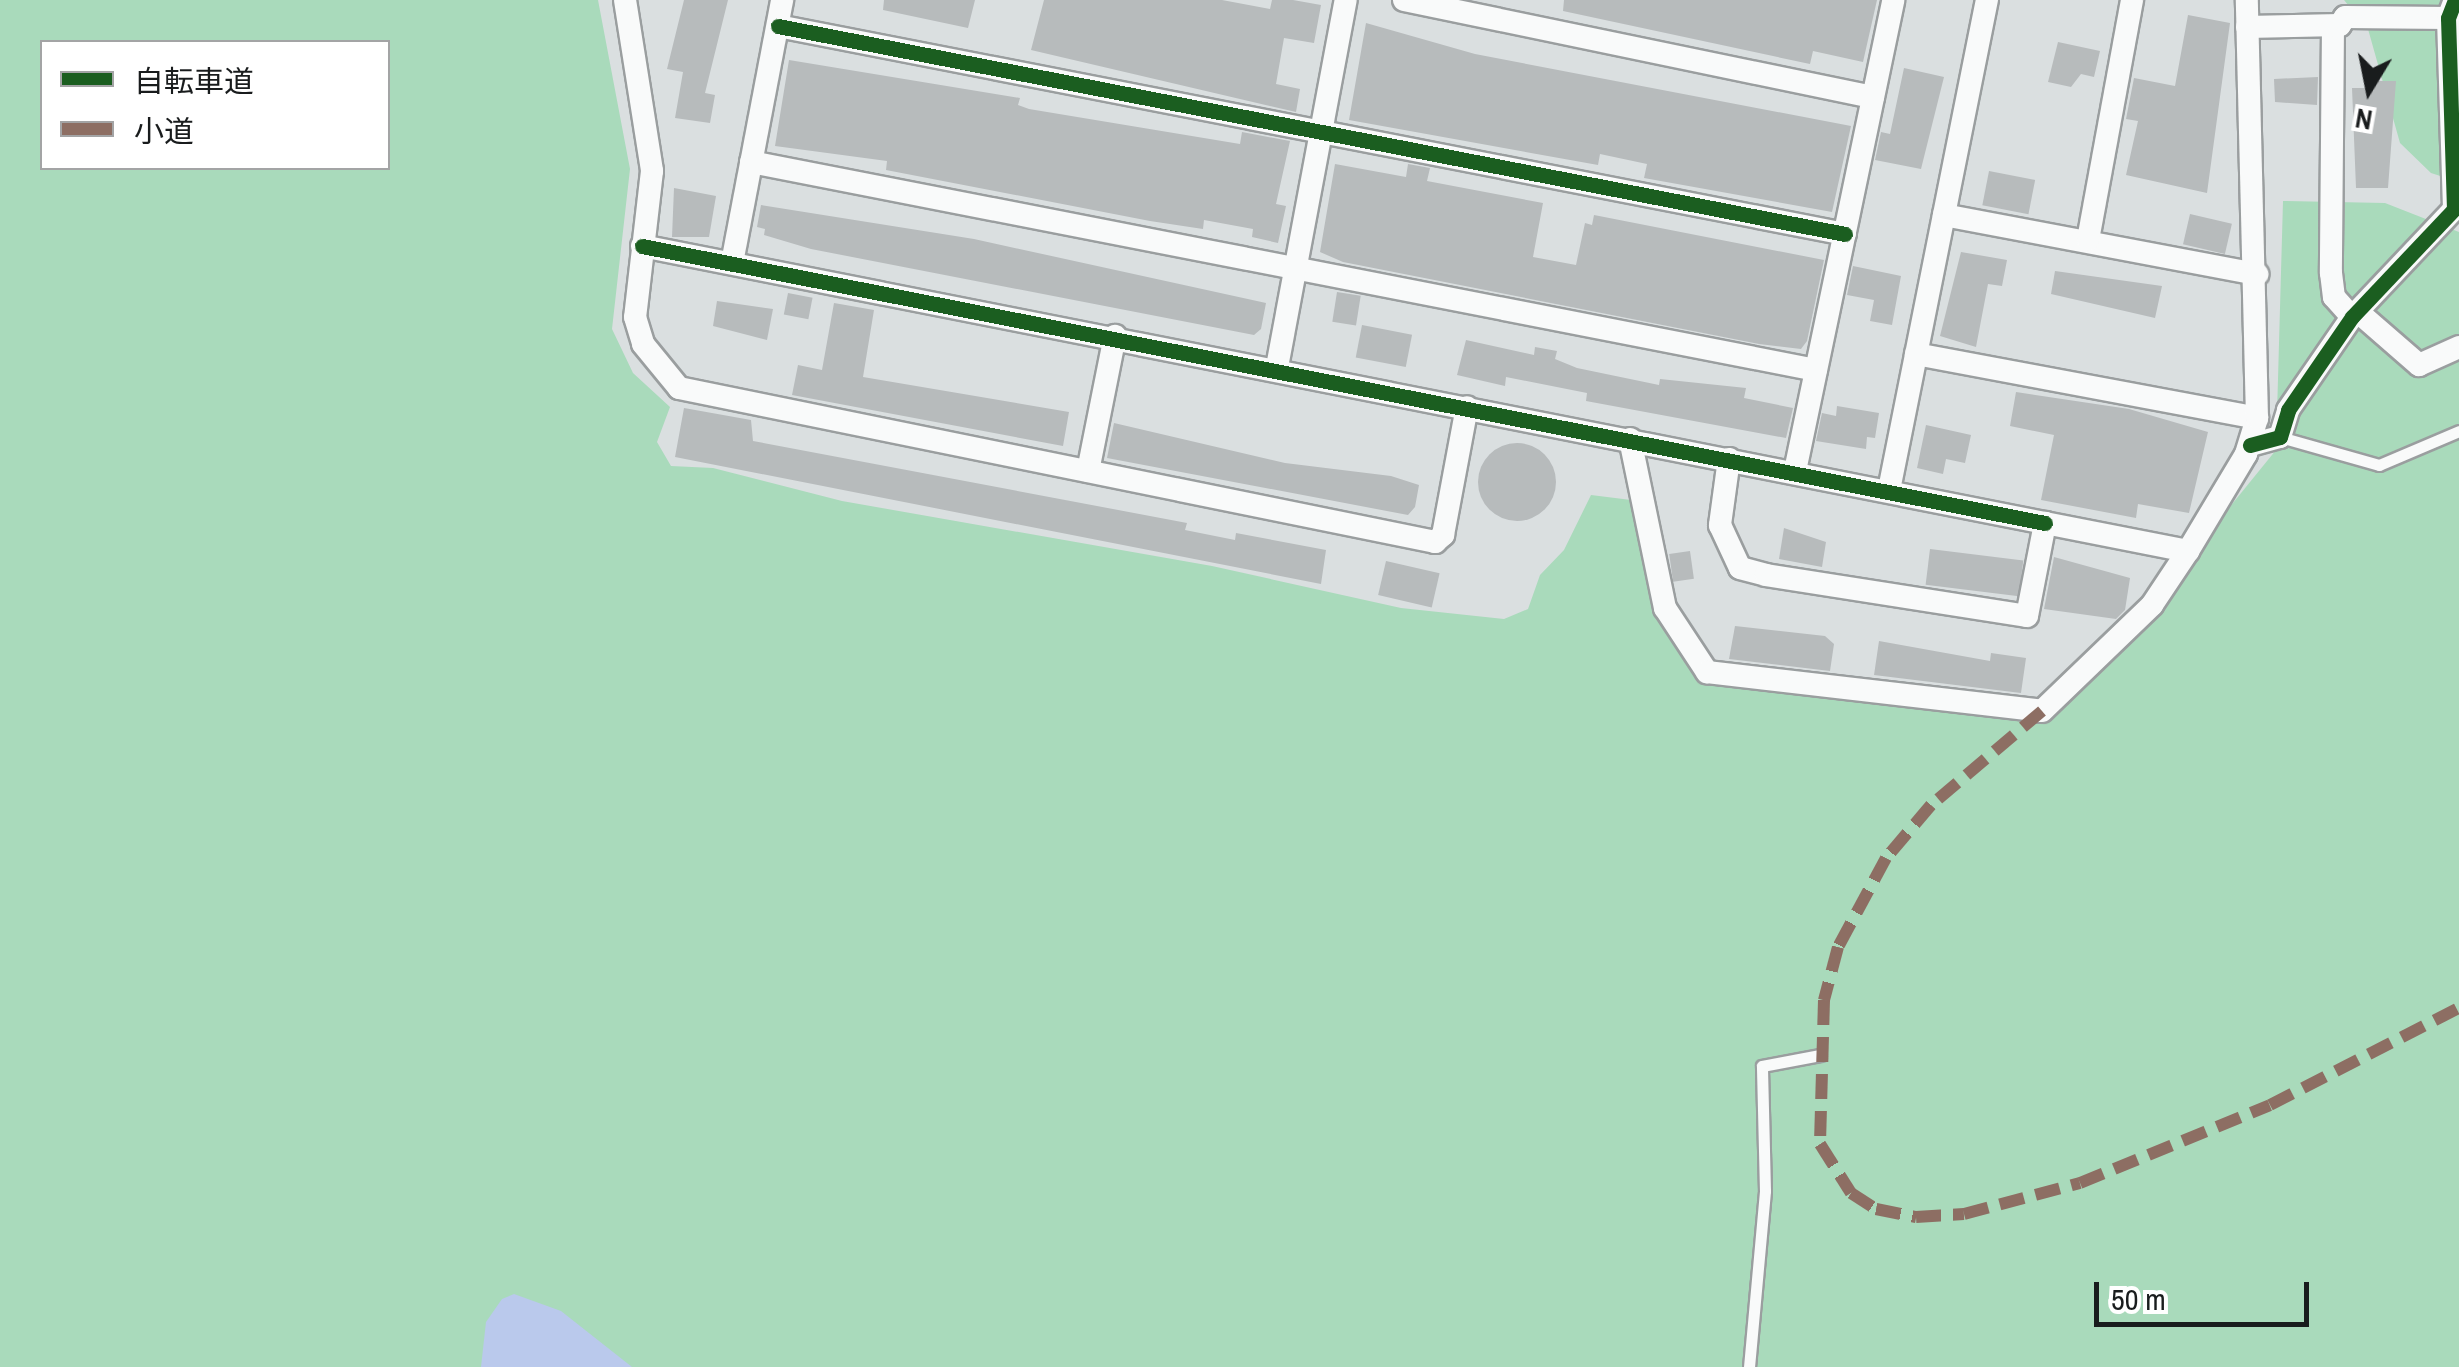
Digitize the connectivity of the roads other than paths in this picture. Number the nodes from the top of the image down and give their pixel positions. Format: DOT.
graph roads {
  1 [pos="625,0"];
  2 [pos="782,0"];
  3 [pos="1346,0"];
  4 [pos="1404,0"];
  5 [pos="1893,0"];
  6 [pos="1987,0"];
  7 [pos="2132,0"];
  8 [pos="2248,0"];
  9 [pos="2452,9"];
  10 [pos="2340,14"];
  11 [pos="778,26"];
  12 [pos="2246,27"];
  13 [pos="1873,98"];
  14 [pos="1322,131"];
  15 [pos="751,162"];
  16 [pos="2456,206"];
  17 [pos="1944,215"];
  18 [pos="1844,234"];
  19 [pos="2088,240"];
  20 [pos="642,246"];
  21 [pos="732,263"];
  22 [pos="1296,265"];
  23 [pos="2257,274"];
  24 [pos="2355,315"];
  25 [pos="1114,336"];
  26 [pos="2459,347"];
  27 [pos="1916,354"];
  28 [pos="1278,366"];
  29 [pos="1816,370"];
  30 [pos="1467,407"];
  31 [pos="2258,418"];
  32 [pos="2459,430"];
  33 [pos="2280,438"];
  34 [pos="1630,439"];
  35 [pos="2250,445"];
  36 [pos="1730,459"];
  37 [pos="1088,471"];
  38 [pos="1795,471"];
  39 [pos="1889,490"];
  40 [pos="2045,523"];
  41 [pos="2188,551"];
  42 [pos="1820,1054"];
  43 [pos="1749,1367"];
  1 -- 20 [label="street"];
  2 -- 11 [label="street"];
  3 -- 14 [label="street"];
  4 -- 13 [label="street"];
  5 -- 13 [label="street"];
  6 -- 17 [label="street"];
  7 -- 19 [label="street"];
  8 -- 12 [label="street"];
  9 -- 10 [label="street"];
  9 -- 16 [label="street"];
  10 -- 12 [label="street"];
  10 -- 24 [label="street"];
  11 -- 14 [label="street"];
  11 -- 15 [label="street"];
  12 -- 23 [label="street"];
  13 -- 18 [label="street"];
  14 -- 18 [label="street"];
  14 -- 22 [label="street"];
  15 -- 21 [label="street"];
  15 -- 22 [label="street"];
  16 -- 24 [label="street"];
  17 -- 19 [label="street"];
  17 -- 27 [label="street"];
  18 -- 29 [label="street"];
  19 -- 23 [label="street"];
  20 -- 21 [label="street"];
  20 -- 37 [label="street"];
  21 -- 25 [label="street"];
  22 -- 28 [label="street"];
  22 -- 29 [label="street"];
  23 -- 31 [label="street"];
  24 -- 26 [label="street"];
  24 -- 33 [label="street"];
  25 -- 28 [label="street"];
  25 -- 37 [label="street"];
  27 -- 31 [label="street"];
  27 -- 39 [label="street"];
  28 -- 30 [label="street"];
  29 -- 38 [label="street"];
  30 -- 34 [label="street"];
  30 -- 37 [label="street"];
  31 -- 35 [label="street"];
  32 -- 33 [label="lane"];
  33 -- 35 [label="street"];
  34 -- 36 [label="street"];
  34 -- 41 [label="street"];
  35 -- 41 [label="street"];
  36 -- 38 [label="street"];
  36 -- 40 [label="street"];
  38 -- 39 [label="street"];
  39 -- 40 [label="street"];
  40 -- 41 [label="street"];
  42 -- 43 [label="lane"];
}
